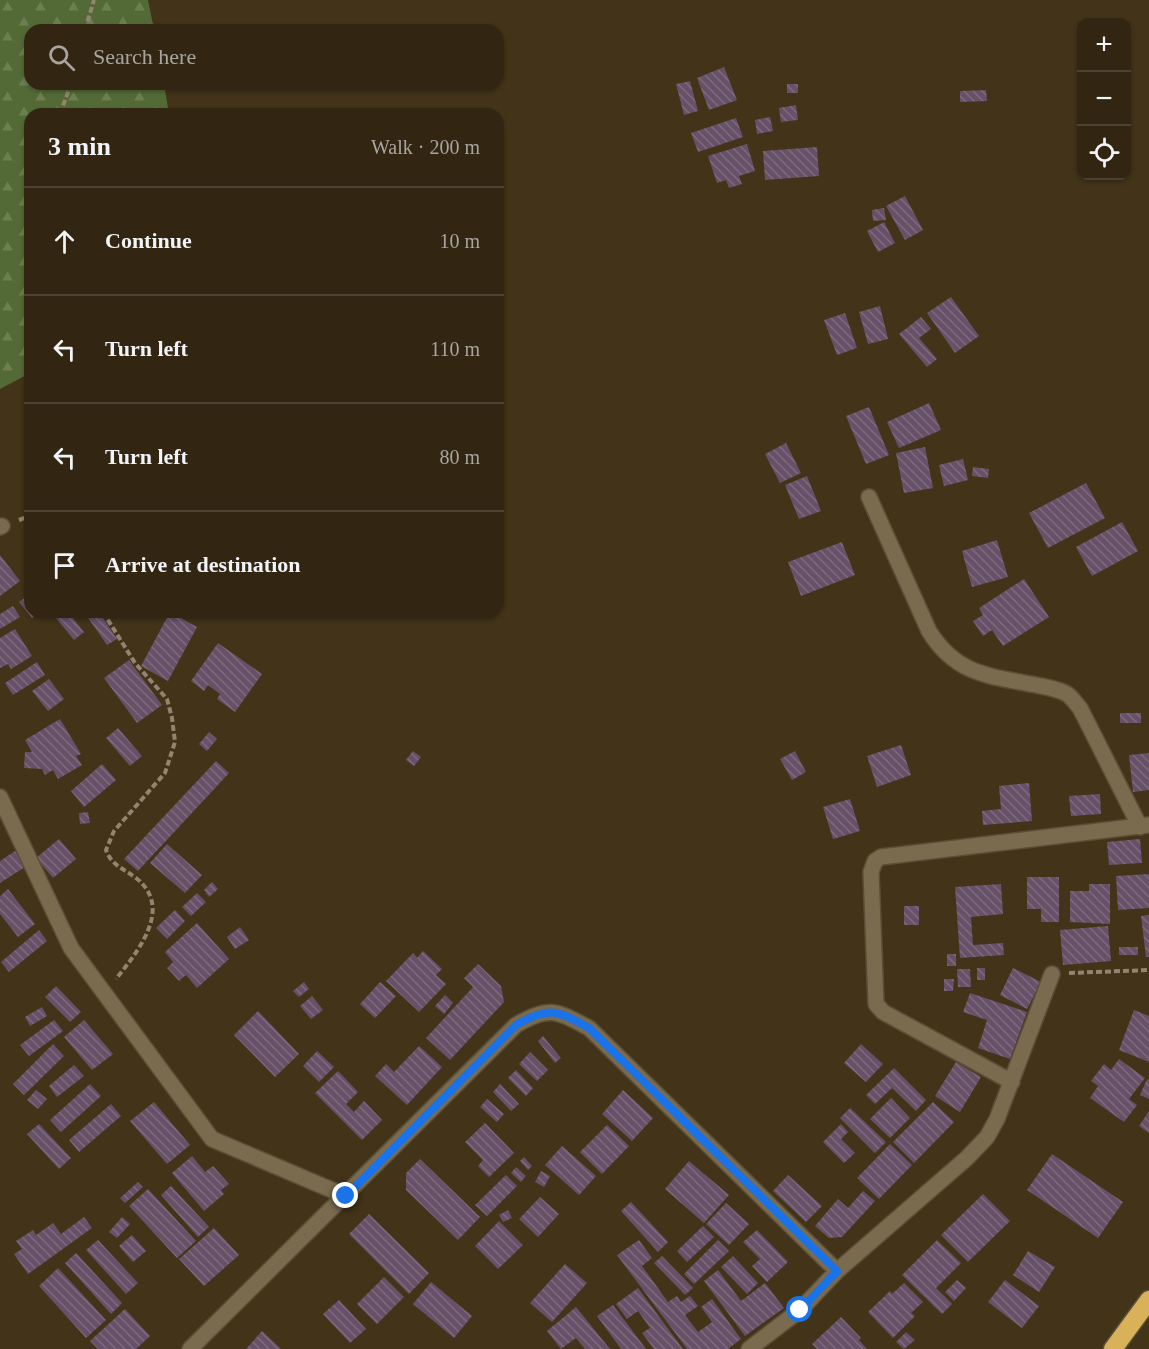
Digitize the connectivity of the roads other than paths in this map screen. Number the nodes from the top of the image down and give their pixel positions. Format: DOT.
graph roads {
  1 [pos="869,497"];
  2 [pos="0,797"];
  3 [pos="1144,826"];
  4 [pos="1052,974"];
  5 [pos="1011,1082"];
  6 [pos="346,1196"];
  7 [pos="837,1271"];
  8 [pos="1149,1300"];
  9 [pos="190,1349"];
  10 [pos="749,1349"];
  11 [pos="1113,1349"];
  1 -- 3 [label="street"];
  2 -- 6 [label="street"];
  3 -- 5 [label="street"];
  4 -- 5 [label="street"];
  5 -- 7 [label="street"];
  6 -- 7 [label="street"];
  6 -- 9 [label="street"];
  7 -- 10 [label="street"];
  8 -- 11 [label="highway"];
}
